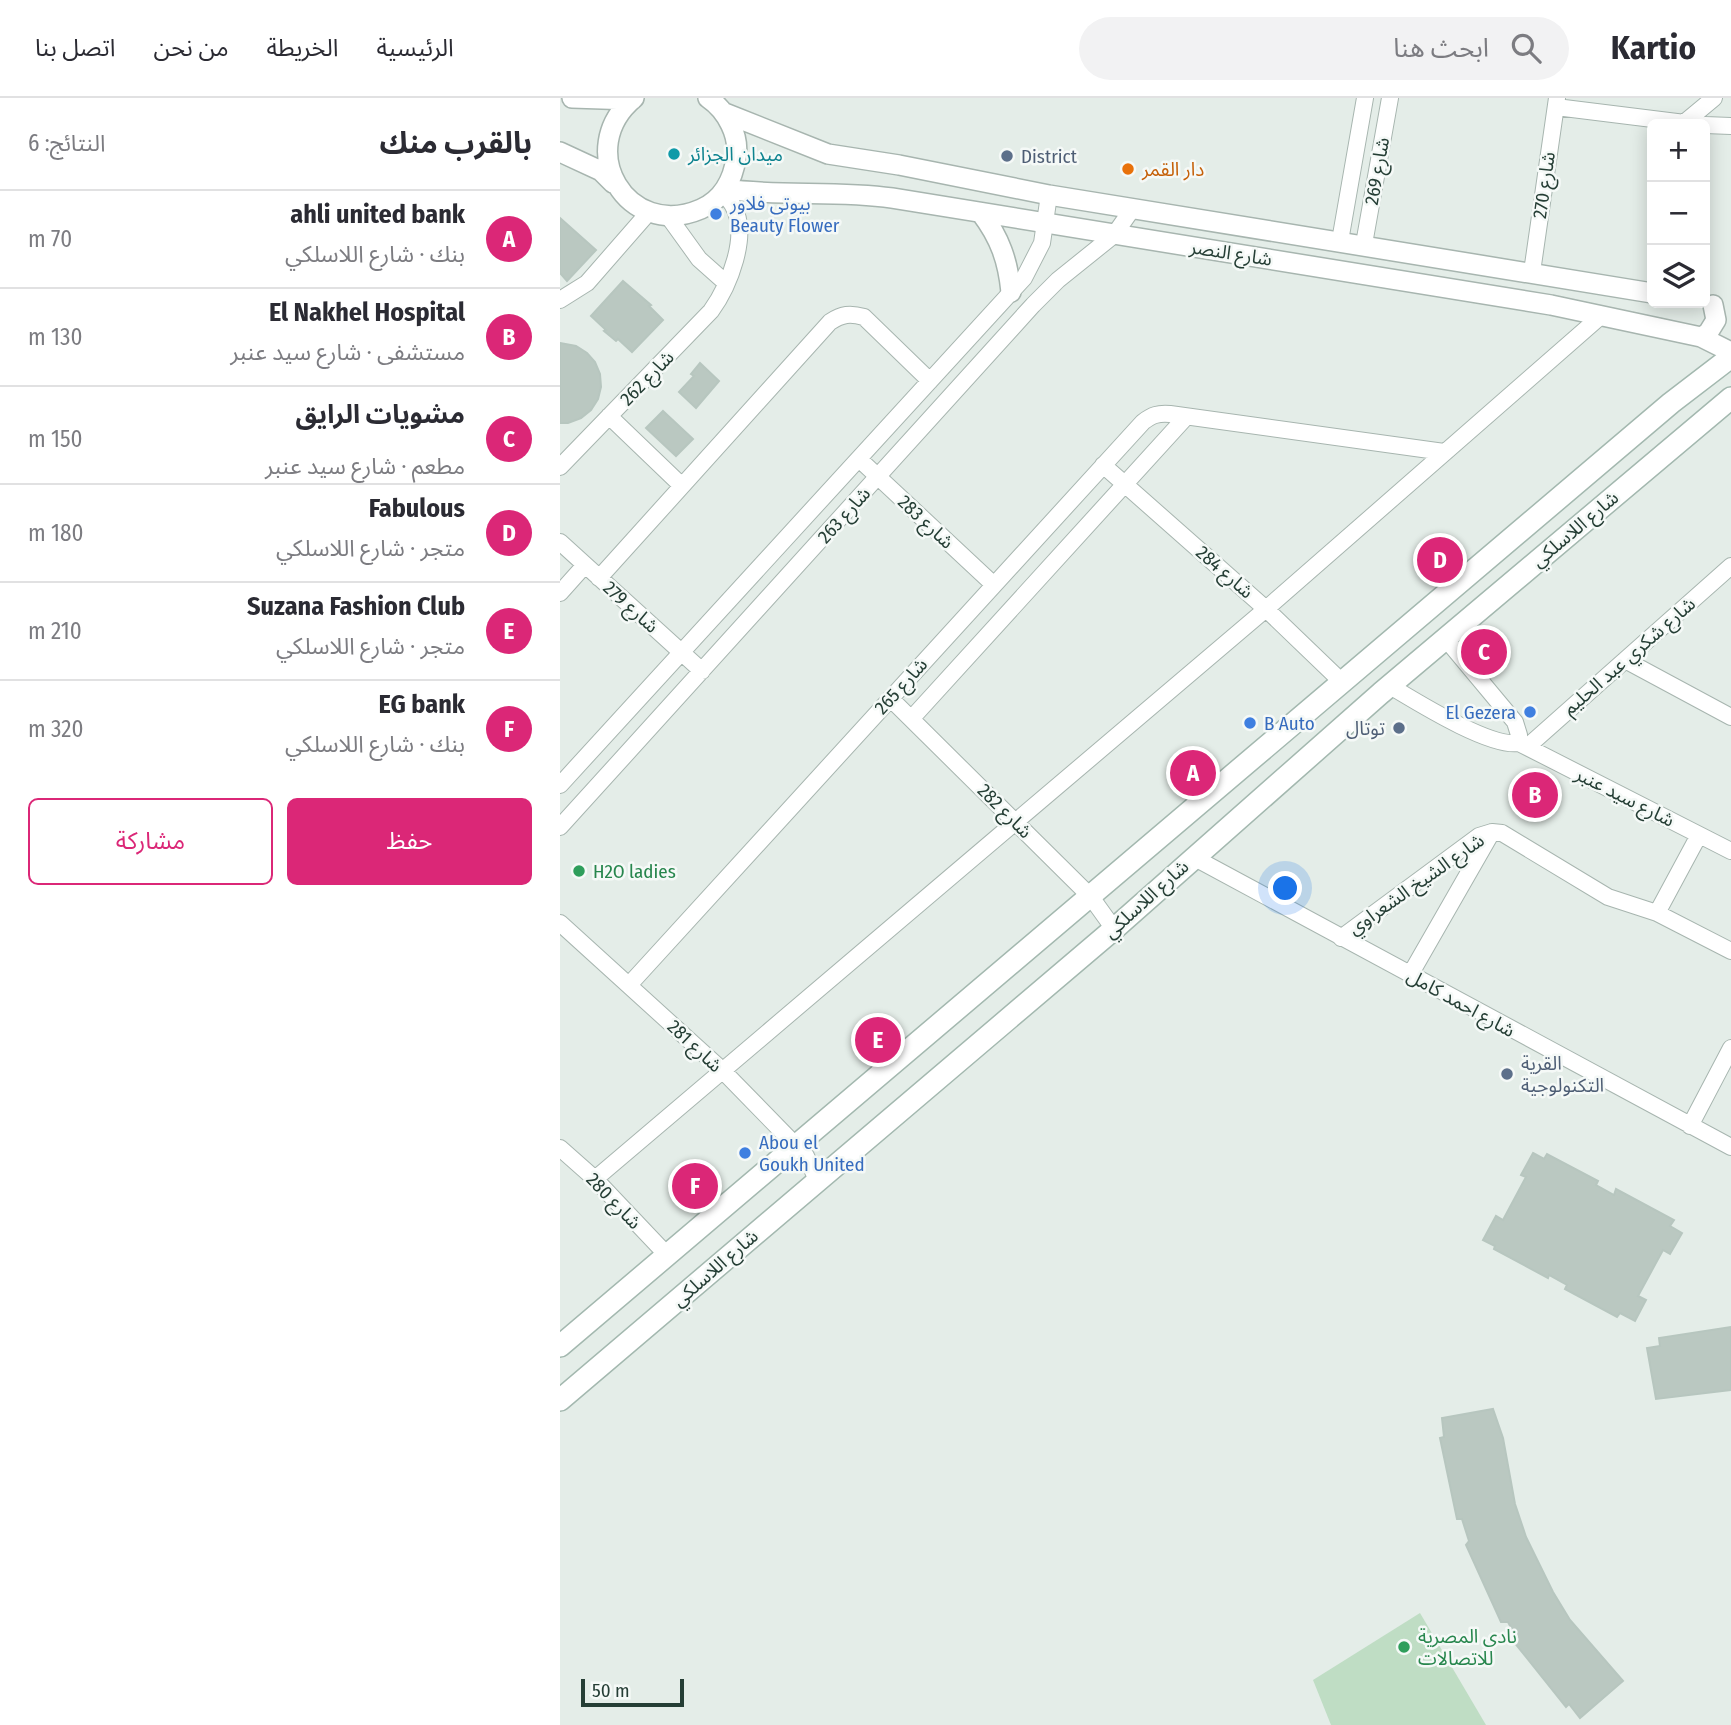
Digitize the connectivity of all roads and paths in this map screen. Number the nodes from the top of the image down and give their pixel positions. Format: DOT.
graph roads {
  1 [pos="572,98"];
  2 [pos="1365,98"];
  3 [pos="1390,98"];
  4 [pos="1714,98"];
  5 [pos="633,99"];
  6 [pos="1556,102"];
  7 [pos="715,103"];
  8 [pos="1660,119"];
  9 [pos="1689,119"];
  10 [pos="1710,125"];
  11 [pos="1731,126"];
  12 [pos="560,152"];
  13 [pos="724,191"];
  14 [pos="1049,195"];
  15 [pos="625,197"];
  16 [pos="1133,208"];
  17 [pos="981,213"];
  18 [pos="658,214"];
  19 [pos="1045,223"];
  20 [pos="1114,234"];
  21 [pos="1340,241"];
  22 [pos="1364,244"];
  23 [pos="1532,272"];
  24 [pos="726,283"];
  25 [pos="1011,292"];
  26 [pos="1647,292"];
  27 [pos="560,300"];
  28 [pos="1716,306"];
  29 [pos="1602,315"];
  30 [pos="1701,337"];
  31 [pos="1731,354"];
  32 [pos="930,381"];
  33 [pos="1731,398"];
  34 [pos="1671,403"];
  35 [pos="609,416"];
  36 [pos="1186,417"];
  37 [pos="1692,431"];
  38 [pos="1444,452"];
  39 [pos="859,459"];
  40 [pos="1103,465"];
  41 [pos="560,467"];
  42 [pos="878,477"];
  43 [pos="1125,484"];
  44 [pos="682,486"];
  45 [pos="560,542"];
  46 [pos="585,565"];
  47 [pos="1731,566"];
  48 [pos="599,578"];
  49 [pos="994,585"];
  50 [pos="560,593"];
  51 [pos="1266,608"];
  52 [pos="1445,638"];
  53 [pos="681,652"];
  54 [pos="1625,660"];
  55 [pos="702,671"];
  56 [pos="1343,683"];
  57 [pos="1390,685"];
  58 [pos="891,699"];
  59 [pos="1731,717"];
  60 [pos="912,718"];
  61 [pos="1523,745"];
  62 [pos="560,786"];
  63 [pos="1016,821"];
  64 [pos="560,827"];
  65 [pos="1492,832"];
  66 [pos="1699,835"];
  67 [pos="1731,851"];
  68 [pos="1193,857"];
  69 [pos="1091,897"];
  70 [pos="1657,913"];
  71 [pos="560,923"];
  72 [pos="1114,929"];
  73 [pos="1341,938"];
  74 [pos="1731,951"];
  75 [pos="1410,975"];
  76 [pos="629,985"];
  77 [pos="1731,1048"];
  78 [pos="723,1071"];
  79 [pos="1690,1126"];
  80 [pos="796,1146"];
  81 [pos="1731,1147"];
  82 [pos="560,1148"];
  83 [pos="595,1179"];
  84 [pos="817,1180"];
  85 [pos="667,1255"];
  86 [pos="560,1346"];
  87 [pos="560,1400"];
  1 -- 5 [label="street"];
  2 -- 21 [label="street, شارع 269"];
  3 -- 22 [label="street, شارع 269"];
  4 -- 9 [label="street"];
  5 -- 15 [label="street"];
  6 -- 8 [label="street"];
  6 -- 23 [label="street, شارع 270"];
  7 -- 13 [label="street"];
  7 -- 14 [label="street, شارع النصر"];
  10 -- 11 [label="street"];
  12 -- 15 [label="street"];
  13 -- 17 [label="street, شارع النصر"];
  13 -- 18 [label="street"];
  13 -- 24 [label="street, شارع 262"];
  14 -- 16 [label="street, شارع النصر"];
  14 -- 19 [label="street, شارع 263"];
  15 -- 18 [label="street"];
  16 -- 20 [label="street, شارع 263"];
  16 -- 21 [label="street, شارع النصر"];
  17 -- 19 [label="street, شارع النصر"];
  17 -- 25 [label="street"];
  18 -- 24 [label="street"];
  18 -- 27 [label="street"];
  19 -- 20 [label="street, شارع النصر"];
  19 -- 25 [label="street, شارع 263"];
  20 -- 29 [label="street, شارع النصر"];
  20 -- 42 [label="street, شارع 263"];
  21 -- 22 [label="street, شارع النصر"];
  22 -- 23 [label="street, شارع النصر"];
  23 -- 26 [label="street, شارع النصر"];
  24 -- 35 [label="street, شارع 262"];
  25 -- 32 [label="street, شارع 263"];
  28 -- 30 [label="street"];
  29 -- 30 [label="street, شارع النصر"];
  29 -- 38 [label="street"];
  30 -- 31 [label="street, شارع النصر"];
  31 -- 34 [label="main road, شارع اللاسلكي"];
  32 -- 39 [label="street, شارع 263"];
  32 -- 44 [label="street"];
  33 -- 37 [label="main road, شارع اللاسلكي"];
  34 -- 37 [label="main road"];
  34 -- 56 [label="main road, شارع اللاسلكي"];
  35 -- 41 [label="street, شارع 262"];
  35 -- 44 [label="street"];
  36 -- 38 [label="street, شارع 265"];
  36 -- 40 [label="street, شارع 265"];
  36 -- 43 [label="street, شارع 265"];
  37 -- 52 [label="main road, شارع اللاسلكي"];
  38 -- 51 [label="street"];
  39 -- 42 [label="street, شارع 283"];
  39 -- 53 [label="street, شارع 263"];
  40 -- 43 [label="street, شارع 284"];
  40 -- 49 [label="street, شارع 265"];
  42 -- 49 [label="street, شارع 283"];
  42 -- 55 [label="street, شارع 263"];
  43 -- 51 [label="street, شارع 284"];
  43 -- 60 [label="street, شارع 265"];
  44 -- 48 [label="street"];
  45 -- 46 [label="street, شارع 279"];
  46 -- 48 [label="street, شارع 279"];
  46 -- 50 [label="street"];
  47 -- 54 [label="street, شارع شكري عبد الحليم"];
  48 -- 53 [label="street, شارع 279"];
  49 -- 58 [label="street, شارع 265"];
  51 -- 56 [label="street, شارع 284"];
  51 -- 63 [label="street"];
  52 -- 57 [label="main road, شارع اللاسلكي"];
  52 -- 61 [label="street"];
  53 -- 55 [label="street, شارع 279"];
  53 -- 62 [label="street, شارع 263"];
  54 -- 59 [label="street"];
  54 -- 61 [label="street, شارع شكري عبد الحليم"];
  55 -- 64 [label="street, شارع 263"];
  56 -- 69 [label="main road, شارع اللاسلكي"];
  57 -- 61 [label="street, شارع سيد عنبر"];
  57 -- 68 [label="main road, شارع اللاسلكي"];
  58 -- 60 [label="street, شارع 282"];
  58 -- 76 [label="street, شارع 265"];
  60 -- 63 [label="street, شارع 282"];
  61 -- 66 [label="street, شارع سيد عنبر"];
  63 -- 69 [label="street, شارع 282"];
  63 -- 78 [label="street"];
  65 -- 70 [label="street, شارع الشيخ الشعراوي"];
  65 -- 73 [label="street, شارع الشيخ الشعراوي"];
  65 -- 75 [label="street, شارع الشيخ الشعراوي"];
  66 -- 67 [label="street, شارع سيد عنبر"];
  66 -- 70 [label="street"];
  68 -- 72 [label="main road, شارع اللاسلكي"];
  68 -- 73 [label="street, شارع احمد كامل"];
  69 -- 72 [label="street, شارع 282"];
  69 -- 80 [label="main road, شارع اللاسلكي"];
  70 -- 74 [label="street, شارع الشيخ الشعراوي"];
  71 -- 76 [label="street, شارع 281"];
  72 -- 84 [label="main road, شارع اللاسلكي"];
  73 -- 75 [label="street, شارع احمد كامل"];
  75 -- 79 [label="street, شارع احمد كامل"];
  76 -- 78 [label="street, شارع 281"];
  77 -- 79 [label="street"];
  78 -- 80 [label="street, شارع 281"];
  78 -- 83 [label="street"];
  79 -- 81 [label="street, شارع احمد كامل"];
  80 -- 84 [label="street, شارع 281"];
  80 -- 85 [label="main road, شارع اللاسلكي"];
  82 -- 83 [label="street, شارع 280"];
  83 -- 85 [label="street, شارع 280"];
  84 -- 87 [label="main road, شارع اللاسلكي"];
  85 -- 86 [label="main road, شارع اللاسلكي"];
}
